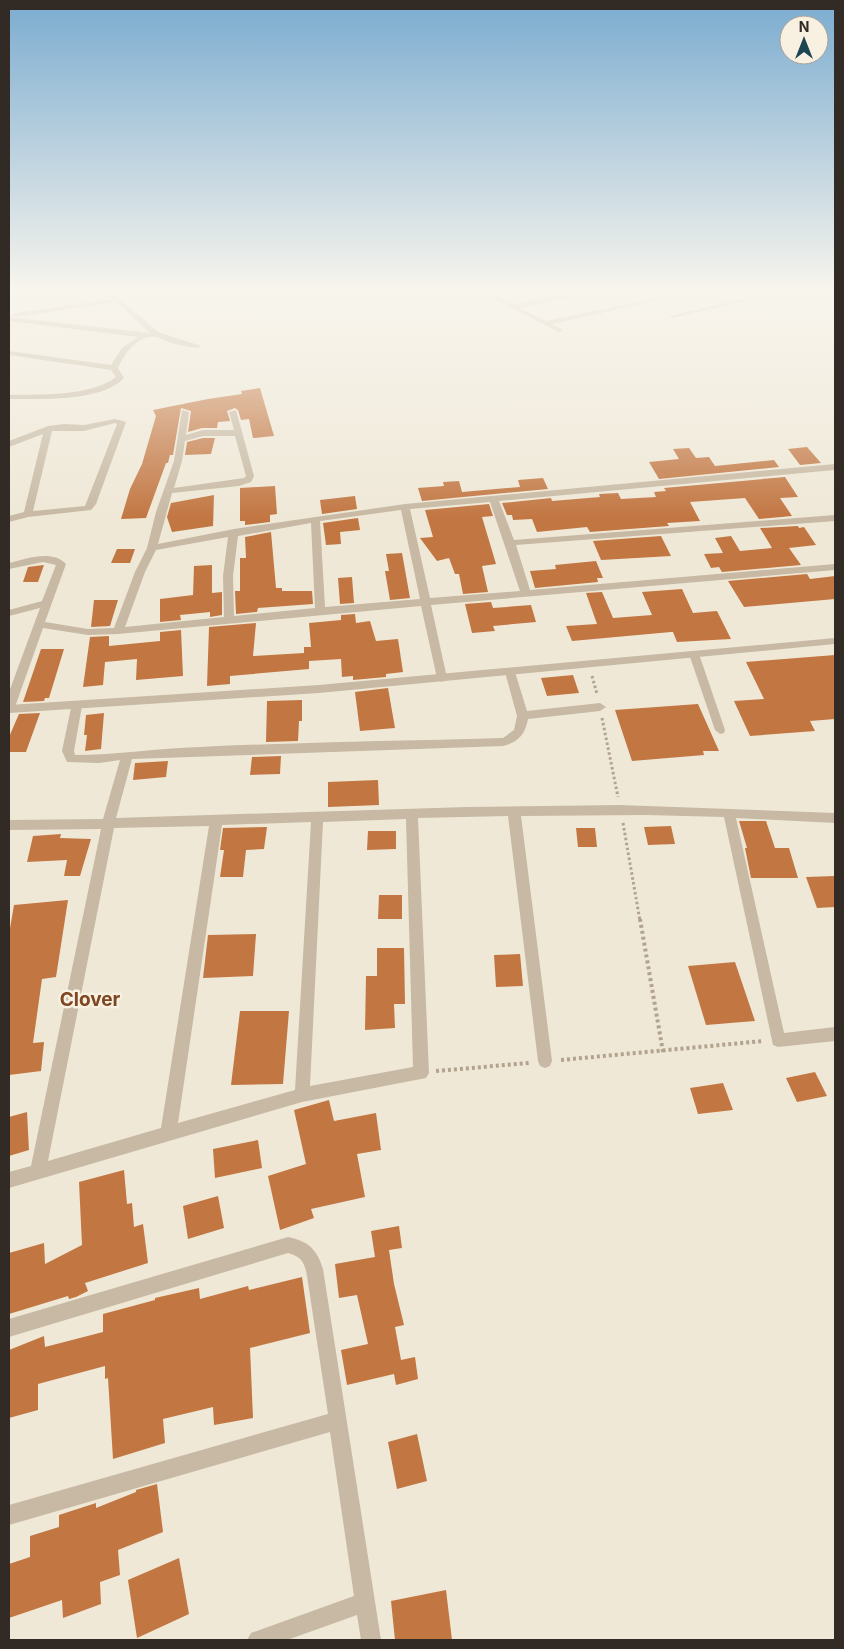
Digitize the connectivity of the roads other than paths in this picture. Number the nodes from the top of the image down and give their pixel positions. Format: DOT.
graph roads {
  1 [pos="99,366"];
  2 [pos="114,368"];
  3 [pos="9,397"];
  4 [pos="185,412"];
  5 [pos="233,412"];
  6 [pos="48,429"];
  7 [pos="239,433"];
  8 [pos="182,439"];
  9 [pos="9,444"];
  10 [pos="835,467"];
  11 [pos="169,491"];
  12 [pos="494,499"];
  13 [pos="405,507"];
  14 [pos="28,514"];
  15 [pos="315,518"];
  16 [pos="835,518"];
  17 [pos="9,519"];
  18 [pos="234,532"];
  19 [pos="510,542"];
  20 [pos="152,548"];
  21 [pos="9,566"];
  22 [pos="835,567"];
  23 [pos="526,593"];
  24 [pos="426,602"];
  25 [pos="48,603"];
  26 [pos="320,611"];
  27 [pos="9,613"];
  28 [pos="229,622"];
  29 [pos="39,624"];
  30 [pos="118,631"];
  31 [pos="835,641"];
  32 [pos="694,654"];
  33 [pos="510,672"];
  34 [pos="442,678"];
  35 [pos="76,706"];
  36 [pos="600,707"];
  37 [pos="9,708"];
  38 [pos="523,716"];
  39 [pos="720,730"];
  40 [pos="127,754"];
  41 [pos="514,812"];
  42 [pos="412,814"];
  43 [pos="729,814"];
  44 [pos="317,818"];
  45 [pos="835,818"];
  46 [pos="216,822"];
  47 [pos="108,824"];
  48 [pos="9,825"];
  49 [pos="835,1034"];
  50 [pos="545,1061"];
  51 [pos="302,1095"];
  52 [pos="168,1135"];
  53 [pos="38,1171"];
  54 [pos="9,1180"];
  55 [pos="9,1328"];
  56 [pos="337,1421"];
  57 [pos="9,1515"];
  58 [pos="365,1602"];
  59 [pos="258,1640"];
  60 [pos="371,1640"];
  1 -- 2 [label="street"];
  2 -- 3 [label="street"];
  4 -- 8 [label="street"];
  5 -- 7 [label="street"];
  6 -- 9 [label="street"];
  6 -- 14 [label="street"];
  6 -- 14 [label="street"];
  7 -- 8 [label="street"];
  7 -- 11 [label="street"];
  8 -- 11 [label="street"];
  10 -- 12 [label="street"];
  11 -- 20 [label="street"];
  12 -- 13 [label="street"];
  12 -- 19 [label="street"];
  13 -- 15 [label="street"];
  13 -- 24 [label="street"];
  14 -- 17 [label="street"];
  15 -- 18 [label="street"];
  15 -- 26 [label="street"];
  16 -- 19 [label="street"];
  18 -- 20 [label="street"];
  18 -- 28 [label="street"];
  19 -- 23 [label="street"];
  20 -- 30 [label="street"];
  21 -- 25 [label="street"];
  22 -- 23 [label="street"];
  23 -- 24 [label="street"];
  24 -- 26 [label="street"];
  24 -- 34 [label="street"];
  25 -- 27 [label="street"];
  25 -- 29 [label="street"];
  26 -- 28 [label="street"];
  28 -- 30 [label="street"];
  29 -- 30 [label="street"];
  29 -- 37 [label="street"];
  31 -- 32 [label="street"];
  32 -- 33 [label="street"];
  32 -- 39 [label="lane"];
  33 -- 34 [label="street"];
  33 -- 38 [label="street"];
  34 -- 35 [label="street"];
  35 -- 37 [label="street"];
  35 -- 40 [label="street"];
  36 -- 38 [label="street"];
  38 -- 40 [label="street"];
  40 -- 47 [label="street"];
  41 -- 42 [label="street"];
  41 -- 43 [label="street"];
  41 -- 50 [label="street"];
  42 -- 44 [label="street"];
  42 -- 51 [label="street"];
  43 -- 45 [label="street"];
  43 -- 49 [label="street"];
  44 -- 46 [label="street"];
  44 -- 51 [label="street"];
  46 -- 47 [label="street"];
  46 -- 52 [label="street"];
  47 -- 48 [label="street"];
  47 -- 53 [label="street"];
  51 -- 52 [label="street"];
  52 -- 53 [label="street"];
  53 -- 54 [label="street"];
  55 -- 56 [label="street"];
  56 -- 57 [label="street"];
  56 -- 58 [label="street"];
  58 -- 59 [label="street"];
  58 -- 60 [label="street"];
}
